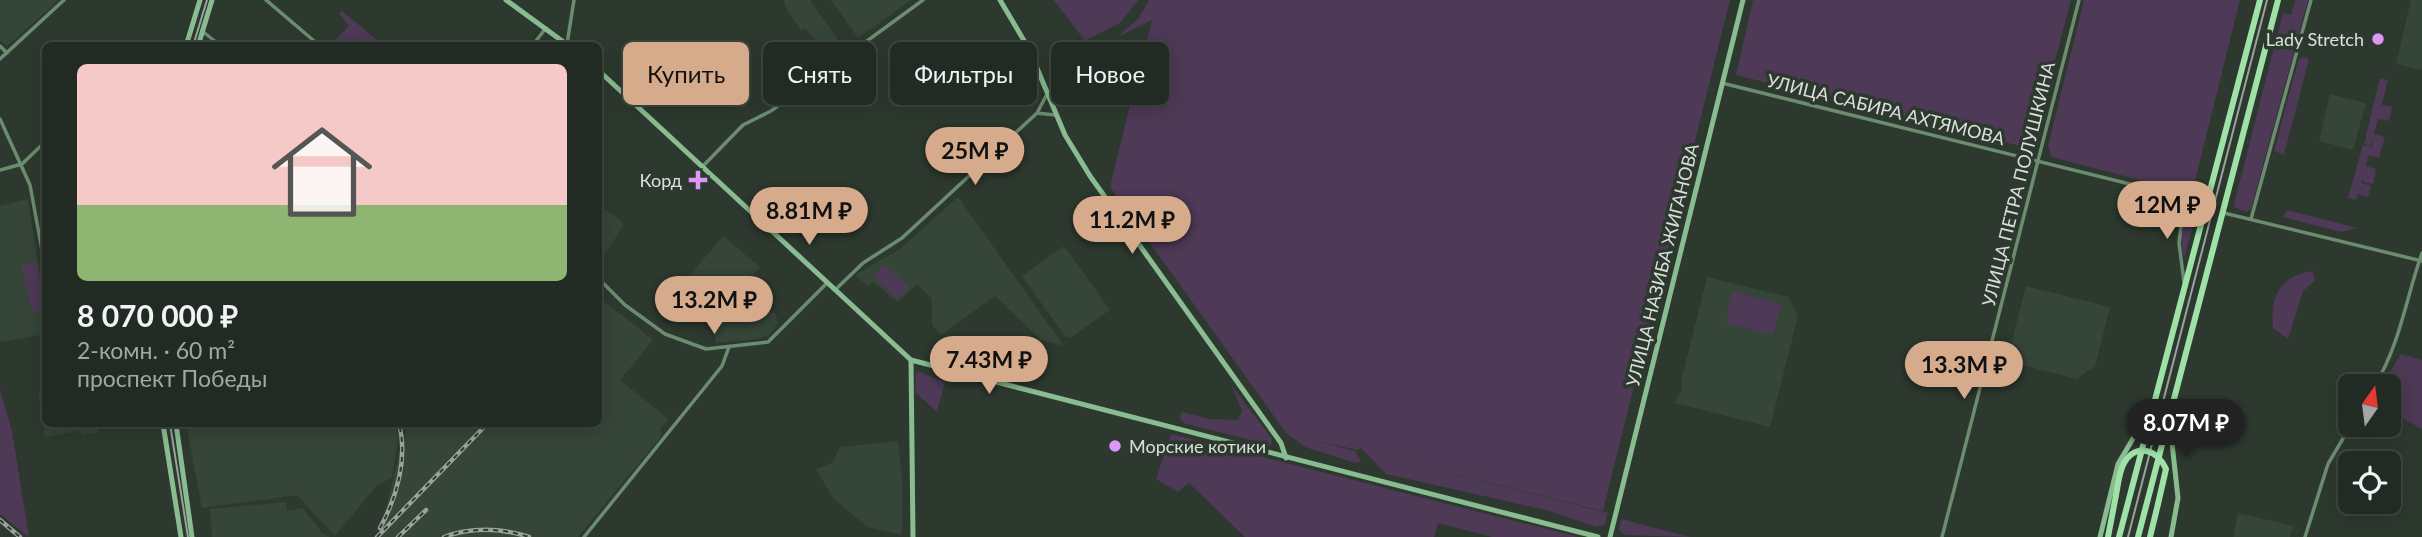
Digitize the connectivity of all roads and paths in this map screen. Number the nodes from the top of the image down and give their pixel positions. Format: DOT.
graph roads {
  1 [pos="64,0"];
  2 [pos="200,0"];
  3 [pos="212,0"];
  4 [pos="266,0"];
  5 [pos="506,0"];
  6 [pos="574,0"];
  7 [pos="923,0"];
  8 [pos="1000,0"];
  9 [pos="1743,0"];
  10 [pos="2079,0"];
  11 [pos="2260,0"];
  12 [pos="2277,0"];
  13 [pos="2311,0"];
  14 [pos="546,29"];
  15 [pos="202,31"];
  16 [pos="187,42"];
  17 [pos="199,42"];
  18 [pos="216,42"];
  19 [pos="315,42"];
  20 [pos="535,42"];
  21 [pos="564,42"];
  22 [pos="568,42"];
  23 [pos="0,46"];
  24 [pos="7,53"];
  25 [pos="0,59"];
  26 [pos="602,74"];
  27 [pos="1722,83"];
  28 [pos="1046,96"];
  29 [pos="1037,113"];
  30 [pos="1055,115"];
  31 [pos="0,120"];
  32 [pos="42,145"];
  33 [pos="2038,161"];
  34 [pos="22,164"];
  35 [pos="703,166"];
  36 [pos="0,170"];
  37 [pos="2166,193"];
  38 [pos="2208,198"];
  39 [pos="2222,212"];
  40 [pos="2252,219"];
  41 [pos="42,250"];
  42 [pos="2422,253"];
  43 [pos="2421,260"];
  44 [pos="602,282"];
  45 [pos="2184,282"];
  46 [pos="827,283"];
  47 [pos="834,290"];
  48 [pos="729,347"];
  49 [pos="911,360"];
  50 [pos="2381,374"];
  51 [pos="2154,402"];
  52 [pos="2173,402"];
  53 [pos="163,427"];
  54 [pos="176,427"];
  55 [pos="2343,438"];
  56 [pos="1286,458"];
  57 [pos="181,537"];
  58 [pos="192,537"];
  59 [pos="584,537"];
  60 [pos="913,537"];
  61 [pos="1598,537"];
  62 [pos="1610,537"];
  63 [pos="1942,537"];
  64 [pos="2099,537"];
  65 [pos="2108,537"];
  66 [pos="2119,537"];
  67 [pos="2138,537"];
  68 [pos="2150,537"];
  69 [pos="2171,537"];
  70 [pos="2305,537"];
  1 -- 24 [label="street"];
  2 -- 16 [label="main road"];
  3 -- 15 [label="main road"];
  4 -- 19 [label="street"];
  5 -- 14 [label="main road"];
  6 -- 22 [label="street"];
  7 -- 35 [label="street"];
  8 -- 28 [label="main road"];
  9 -- 27 [label="main road, УЛИЦА НАЗИБА ЖИГАНОВА"];
  10 -- 33 [label="street, УЛИЦА ПЕТРА ПОЛУШКИНА"];
  11 -- 38 [label="main road"];
  12 -- 39 [label="main road"];
  13 -- 40 [label="street"];
  14 -- 20 [label="street"];
  14 -- 21 [label="main road"];
  15 -- 17 [label="main road"];
  15 -- 18 [label="street"];
  23 -- 24 [label="street"];
  24 -- 25 [label="street"];
  26 -- 35 [label="main road"];
  27 -- 33 [label="street, УЛИЦА САБИРА АХТЯМОВА"];
  27 -- 62 [label="main road, УЛИЦА НАЗИБА ЖИГАНОВА"];
  28 -- 29 [label="street"];
  28 -- 30 [label="main road"];
  29 -- 30 [label="street"];
  29 -- 47 [label="street"];
  30 -- 56 [label="main road"];
  31 -- 34 [label="street"];
  32 -- 34 [label="street"];
  33 -- 37 [label="street, УЛИЦА САБИРА АХТЯМОВА"];
  33 -- 63 [label="street, УЛИЦА ПЕТРА ПОЛУШКИНА"];
  34 -- 36 [label="street"];
  34 -- 41 [label="street"];
  35 -- 46 [label="main road"];
  37 -- 38 [label="street, УЛИЦА САБИРА АХТЯМОВА"];
  37 -- 45 [label="street"];
  38 -- 45 [label="main road"];
  39 -- 40 [label="street"];
  39 -- 52 [label="main road"];
  40 -- 43 [label="street"];
  42 -- 43 [label="street"];
  43 -- 50 [label="street"];
  44 -- 48 [label="street"];
  45 -- 51 [label="main road"];
  46 -- 47 [label="main road"];
  46 -- 48 [label="street"];
  47 -- 49 [label="main road"];
  48 -- 59 [label="street"];
  49 -- 56 [label="main road"];
  49 -- 60 [label="main road"];
  51 -- 64 [label="main road"];
  51 -- 66 [label="main road"];
  52 -- 67 [label="main road"];
  52 -- 69 [label="main road"];
  53 -- 57 [label="main road"];
  54 -- 58 [label="main road"];
  55 -- 70 [label="street"];
  56 -- 61 [label="main road"];
  65 -- 68 [label="main road, bridge"];
}
